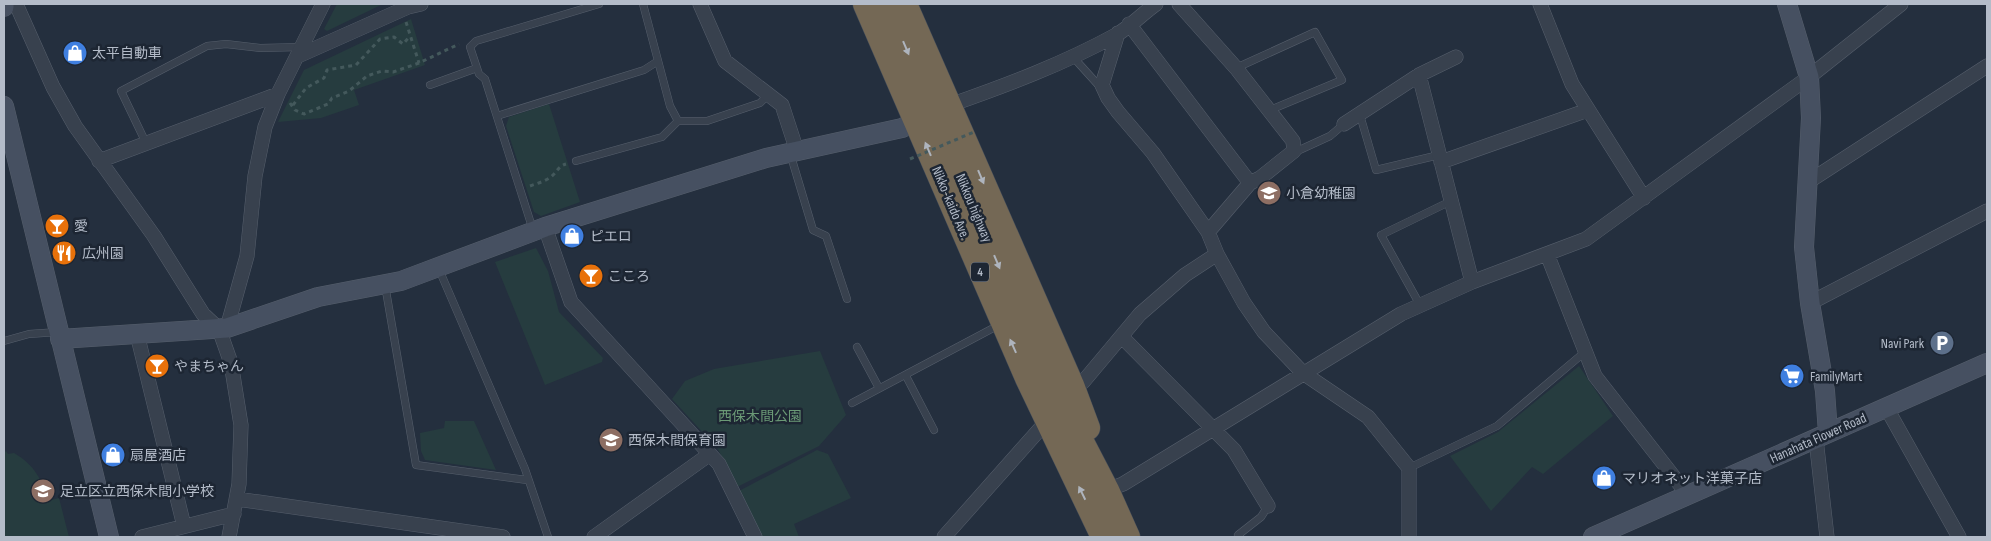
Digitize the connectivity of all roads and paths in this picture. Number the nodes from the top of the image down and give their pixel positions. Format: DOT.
graph roads {
  1 [pos="16,4"];
  2 [pos="323,4"];
  3 [pos="422,4"];
  4 [pos="599,4"];
  5 [pos="643,4"];
  6 [pos="700,4"];
  7 [pos="865,4"];
  8 [pos="886,4"];
  9 [pos="905,4"];
  10 [pos="1156,4"];
  11 [pos="1179,4"];
  12 [pos="1540,4"];
  13 [pos="1786,4"];
  14 [pos="1902,4"];
  15 [pos="404,17"];
  16 [pos="1129,24"];
  17 [pos="1118,33"];
  18 [pos="410,36"];
  19 [pos="472,43"];
  20 [pos="300,52"];
  21 [pos="1072,57"];
  22 [pos="1456,57"];
  23 [pos="658,61"];
  24 [pos="419,63"];
  25 [pos="1987,66"];
  26 [pos="477,68"];
  27 [pos="1236,68"];
  28 [pos="1419,75"];
  29 [pos="1810,77"];
  30 [pos="430,85"];
  31 [pos="1106,93"];
  32 [pos="768,94"];
  33 [pos="282,98"];
  34 [pos="293,105"];
  35 [pos="950,105"];
  36 [pos="4,106"];
  37 [pos="1270,110"];
  38 [pos="1588,110"];
  39 [pos="1360,115"];
  40 [pos="497,116"];
  41 [pos="678,121"];
  42 [pos="916,121"];
  43 [pos="1344,124"];
  44 [pos="974,132"];
  45 [pos="146,143"];
  46 [pos="793,152"];
  47 [pos="1291,154"];
  48 [pos="1440,158"];
  49 [pos="910,159"];
  50 [pos="99,161"];
  51 [pos="576,161"];
  52 [pos="1808,182"];
  53 [pos="1250,183"];
  54 [pos="520,189"];
  55 [pos="1644,198"];
  56 [pos="1451,201"];
  57 [pos="1987,211"];
  58 [pos="539,229"];
  59 [pos="1208,232"];
  60 [pos="1218,254"];
  61 [pos="1547,254"];
  62 [pos="438,267"];
  63 [pos="1472,282"];
  64 [pos="384,284"];
  65 [pos="847,299"];
  66 [pos="1810,303"];
  67 [pos="1420,305"];
  68 [pos="1003,324"];
  69 [pos="223,328"];
  70 [pos="137,334"];
  71 [pos="59,335"];
  72 [pos="1122,337"];
  73 [pos="4,341"];
  74 [pos="857,347"];
  75 [pos="1586,351"];
  76 [pos="1987,363"];
  77 [pos="1304,373"];
  78 [pos="906,376"];
  79 [pos="1072,386"];
  80 [pos="879,388"];
  81 [pos="852,403"];
  82 [pos="1886,407"];
  83 [pos="1047,422"];
  84 [pos="1211,429"];
  85 [pos="934,430"];
  86 [pos="1822,436"];
  87 [pos="710,454"];
  88 [pos="1409,468"];
  89 [pos="527,480"];
  90 [pos="1107,490"];
  91 [pos="1688,495"];
  92 [pos="237,499"];
  93 [pos="1268,506"];
  94 [pos="234,514"];
  95 [pos="184,526"];
  96 [pos="109,537"];
  97 [pos="142,537"];
  98 [pos="229,537"];
  99 [pos="503,537"];
  100 [pos="548,537"];
  101 [pos="594,537"];
  102 [pos="754,537"];
  103 [pos="944,537"];
  104 [pos="1103,537"];
  105 [pos="1128,537"];
  106 [pos="1240,537"];
  107 [pos="1409,537"];
  108 [pos="1593,537"];
  109 [pos="1827,537"];
  110 [pos="1959,537"];
  1 -- 50 [label="street"];
  2 -- 20 [label="street"];
  3 -- 20 [label="street"];
  4 -- 19 [label="lane"];
  5 -- 23 [label="lane"];
  6 -- 32 [label="street"];
  7 -- 42 [label="highway, Nikko-kaido Ave. / 4"];
  8 -- 90 [label="highway, Nikkou highway / 4, one-way"];
  9 -- 35 [label="highway, 4"];
  10 -- 16 [label="street"];
  11 -- 27 [label="street"];
  12 -- 38 [label="street"];
  13 -- 29 [label="street"];
  14 -- 29 [label="street"];
  15 -- 18 [label="path"];
  16 -- 17 [label="street"];
  16 -- 53 [label="street"];
  17 -- 21 [label="street"];
  17 -- 31 [label="street"];
  18 -- 24 [label="path"];
  18 -- 34 [label="path"];
  19 -- 24 [label="path"];
  19 -- 26 [label="lane"];
  20 -- 33 [label="street"];
  20 -- 45 [label="lane"];
  21 -- 31 [label="lane"];
  21 -- 35 [label="street"];
  22 -- 28 [label="street"];
  23 -- 40 [label="lane"];
  23 -- 41 [label="lane"];
  24 -- 34 [label="path"];
  25 -- 52 [label="street"];
  26 -- 30 [label="lane"];
  26 -- 40 [label="lane"];
  27 -- 37 [label="street"];
  27 -- 37 [label="lane"];
  28 -- 39 [label="street"];
  28 -- 48 [label="street"];
  29 -- 52 [label="street"];
  29 -- 55 [label="street"];
  31 -- 59 [label="street"];
  32 -- 41 [label="lane"];
  32 -- 46 [label="street"];
  33 -- 34 [label="path"];
  33 -- 45 [label="street"];
  33 -- 69 [label="street"];
  35 -- 79 [label="highway, 4, one-way"];
  36 -- 71 [label="street"];
  37 -- 47 [label="street"];
  38 -- 48 [label="street"];
  38 -- 55 [label="street"];
  39 -- 43 [label="street"];
  39 -- 48 [label="lane"];
  40 -- 54 [label="lane"];
  41 -- 51 [label="lane"];
  42 -- 46 [label="street"];
  68 -- 42 [label="highway, Nikko-kaido Ave. / 4, one-way"];
  43 -- 47 [label="lane"];
  44 -- 49 [label="path, bridge"];
  45 -- 50 [label="street"];
  46 -- 58 [label="street"];
  46 -- 65 [label="lane"];
  47 -- 53 [label="street"];
  48 -- 56 [label="street"];
  50 -- 69 [label="street"];
  51 -- 54 [label="path"];
  52 -- 66 [label="street"];
  53 -- 59 [label="street"];
  54 -- 58 [label="lane"];
  55 -- 61 [label="street"];
  56 -- 63 [label="street"];
  56 -- 67 [label="lane"];
  57 -- 66 [label="street"];
  58 -- 62 [label="street"];
  58 -- 87 [label="street"];
  59 -- 60 [label="street"];
  60 -- 72 [label="street"];
  60 -- 77 [label="street"];
  61 -- 63 [label="street"];
  61 -- 75 [label="street"];
  62 -- 64 [label="street"];
  62 -- 89 [label="lane"];
  63 -- 67 [label="street"];
  64 -- 69 [label="street"];
  64 -- 89 [label="lane"];
  66 -- 86 [label="street"];
  67 -- 77 [label="street"];
  68 -- 78 [label="lane"];
  83 -- 68 [label="highway, Nikko-kaido Ave. / 4, one-way"];
  69 -- 70 [label="street"];
  69 -- 92 [label="street"];
  70 -- 71 [label="street"];
  70 -- 95 [label="street"];
  71 -- 73 [label="lane"];
  71 -- 96 [label="street"];
  72 -- 79 [label="street"];
  72 -- 84 [label="street"];
  74 -- 80 [label="lane"];
  75 -- 88 [label="lane"];
  75 -- 91 [label="street"];
  76 -- 82 [label="street, Hanahata Flower Road"];
  77 -- 84 [label="street"];
  77 -- 88 [label="street"];
  78 -- 80 [label="lane"];
  78 -- 85 [label="lane"];
  79 -- 90 [label="highway, 4"];
  80 -- 81 [label="lane"];
  82 -- 86 [label="street, Hanahata Flower Road"];
  82 -- 110 [label="street"];
  83 -- 103 [label="street"];
  104 -- 83 [label="highway, Nikko-kaido Ave. / 4, one-way"];
  84 -- 90 [label="street"];
  84 -- 93 [label="street"];
  86 -- 91 [label="street, Hanahata Flower Road"];
  86 -- 109 [label="street"];
  87 -- 101 [label="street"];
  87 -- 102 [label="street"];
  88 -- 107 [label="street"];
  89 -- 100 [label="lane"];
  90 -- 105 [label="highway, 4"];
  91 -- 108 [label="street, Hanahata Flower Road"];
  92 -- 94 [label="street"];
  92 -- 99 [label="street"];
  93 -- 106 [label="lane"];
  94 -- 95 [label="street"];
  94 -- 98 [label="street"];
  95 -- 97 [label="street"];
}
